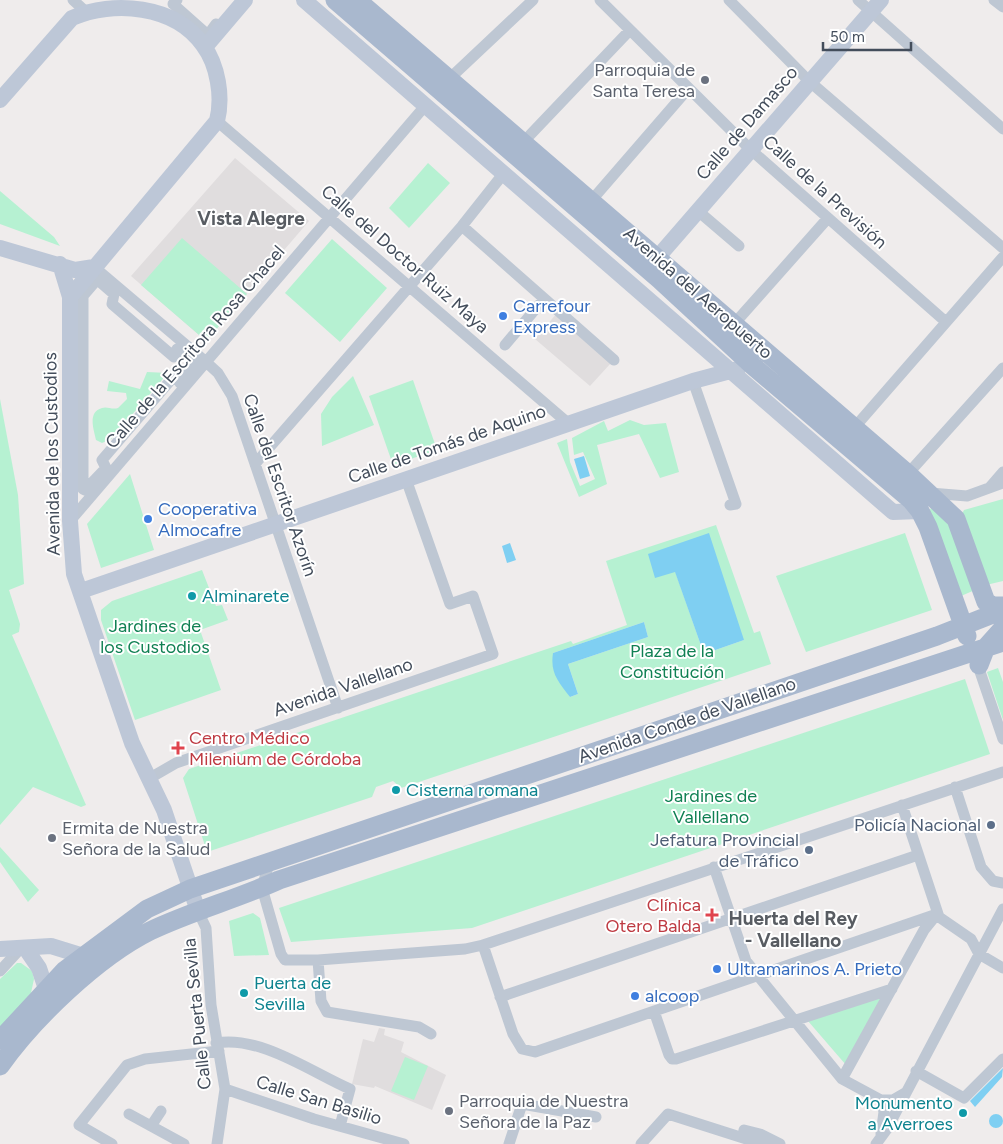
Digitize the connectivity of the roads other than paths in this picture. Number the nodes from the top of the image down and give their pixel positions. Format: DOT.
graph roads {
  1 [pos="177,0"];
  2 [pos="237,0"];
  3 [pos="245,0"];
  4 [pos="304,0"];
  5 [pos="334,0"];
  6 [pos="357,0"];
  7 [pos="533,0"];
  8 [pos="600,0"];
  9 [pos="729,0"];
  10 [pos="858,0"];
  11 [pos="881,0"];
  12 [pos="994,0"];
  13 [pos="163,4"];
  14 [pos="78,5"];
  15 [pos="1003,8"];
  16 [pos="870,13"];
  17 [pos="630,30"];
  18 [pos="205,46"];
  19 [pos="448,80"];
  20 [pos="809,81"];
  21 [pos="688,88"];
  22 [pos="0,100"];
  23 [pos="426,106"];
  24 [pos="217,122"];
  25 [pos="1003,128"];
  26 [pos="530,135"];
  27 [pos="752,150"];
  28 [pos="504,173"];
  29 [pos="591,201"];
  30 [pos="698,211"];
  31 [pos="330,217"];
  32 [pos="828,218"];
  33 [pos="462,226"];
  34 [pos="739,246"];
  35 [pos="0,248"];
  36 [pos="1003,248"];
  37 [pos="1003,257"];
  38 [pos="658,258"];
  39 [pos="60,264"];
  40 [pos="94,267"];
  41 [pos="659,279"];
  42 [pos="410,286"];
  43 [pos="70,297"];
  44 [pos="544,299"];
  45 [pos="946,322"];
  46 [pos="734,324"];
  47 [pos="505,345"];
  48 [pos="614,360"];
  49 [pos="206,362"];
  50 [pos="753,366"];
  51 [pos="1003,368"];
  52 [pos="732,370"];
  53 [pos="694,381"];
  54 [pos="821,400"];
  55 [pos="569,424"];
  56 [pos="854,428"];
  57 [pos="255,464"];
  58 [pos="914,467"];
  59 [pos="1003,472"];
  60 [pos="406,479"];
  61 [pos="1003,483"];
  62 [pos="989,488"];
  63 [pos="83,489"];
  64 [pos="929,493"];
  65 [pos="730,505"];
  66 [pos="920,511"];
  67 [pos="70,521"];
  68 [pos="276,524"];
  69 [pos="80,591"];
  70 [pos="994,604"];
  71 [pos="1003,610"];
  72 [pos="964,626"];
  73 [pos="990,646"];
  74 [pos="840,696"];
  75 [pos="338,708"];
  76 [pos="1003,739"];
  77 [pos="1003,772"];
  78 [pos="150,778"];
  79 [pos="955,787"];
  80 [pos="902,804"];
  81 [pos="918,855"];
  82 [pos="273,860"];
  83 [pos="714,867"];
  84 [pos="1003,883"];
  85 [pos="262,888"];
  86 [pos="190,889"];
  87 [pos="1003,909"];
  88 [pos="198,911"];
  89 [pos="937,914"];
  90 [pos="732,918"];
  91 [pos="483,945"];
  92 [pos="0,949"];
  93 [pos="23,949"];
  94 [pos="979,954"];
  95 [pos="84,956"];
  96 [pos="318,960"];
  97 [pos="103,962"];
  98 [pos="1003,968"];
  99 [pos="0,971"];
  100 [pos="755,975"];
  101 [pos="892,989"];
  102 [pos="46,990"];
  103 [pos="500,997"];
  104 [pos="654,1011"];
  105 [pos="792,1019"];
  106 [pos="431,1034"];
  107 [pos="0,1040"];
  108 [pos="218,1047"];
  109 [pos="1003,1059"];
  110 [pos="0,1066"];
  111 [pos="916,1071"];
  112 [pos="842,1079"];
  113 [pos="225,1089"];
  114 [pos="905,1093"];
  115 [pos="881,1100"];
  116 [pos="161,1111"];
  117 [pos="129,1114"];
  118 [pos="596,1117"];
  119 [pos="722,1123"];
  120 [pos="151,1126"];
  121 [pos="340,1126"];
  122 [pos="878,1140"];
  123 [pos="112,1144"];
  124 [pos="184,1144"];
  125 [pos="217,1144"];
  126 [pos="404,1144"];
  127 [pos="510,1144"];
  128 [pos="641,1144"];
  129 [pos="762,1144"];
  130 [pos="780,1144"];
  1 -- 2 [label="street"];
  3 -- 18 [label="street"];
  4 -- 23 [label="street, Avenida del Aeropuerto"];
  5 -- 41 [label="main road, Avenida del Aeropuerto"];
  6 -- 19 [label="main road, Avenida del Aeropuerto"];
  7 -- 19 [label="street"];
  8 -- 17 [label="street, Calle de la Previsión"];
  9 -- 20 [label="street"];
  10 -- 16 [label="street"];
  11 -- 16 [label="street, Calle de Damasco"];
  12 -- 15 [label="street"];
  13 -- 14 [label="street"];
  13 -- 18 [label="street"];
  14 -- 22 [label="street"];
  16 -- 20 [label="street, Calle de Damasco"];
  16 -- 25 [label="street"];
  17 -- 21 [label="street, Calle de la Previsión"];
  17 -- 26 [label="street"];
  18 -- 24 [label="street"];
  19 -- 29 [label="main road, Avenida del Aeropuerto"];
  20 -- 27 [label="street, Calle de Damasco"];
  20 -- 36 [label="street"];
  21 -- 27 [label="street, Calle de la Previsión"];
  21 -- 29 [label="street"];
  23 -- 28 [label="street, Avenida del Aeropuerto"];
  23 -- 31 [label="street, Calle de la Escritora Rosa Chacel"];
  24 -- 31 [label="street, Calle del Doctor Ruiz Maya"];
  24 -- 40 [label="street"];
  27 -- 30 [label="street, Calle de Damasco"];
  27 -- 32 [label="street, Calle de la Previsión"];
  28 -- 33 [label="street"];
  28 -- 52 [label="street, Avenida del Aeropuerto"];
  29 -- 38 [label="main road, Avenida del Aeropuerto"];
  30 -- 34 [label="street"];
  30 -- 38 [label="street, Calle de Damasco"];
  31 -- 42 [label="street, Calle del Doctor Ruiz Maya"];
  31 -- 49 [label="street, Calle de la Escritora Rosa Chacel"];
  32 -- 45 [label="street, Calle de la Previsión"];
  32 -- 46 [label="street"];
  33 -- 42 [label="street"];
  33 -- 44 [label="street"];
  35 -- 39 [label="street"];
  37 -- 45 [label="street"];
  38 -- 41 [label="street"];
  38 -- 46 [label="main road, Avenida del Aeropuerto"];
  39 -- 40 [label="street"];
  39 -- 43 [label="street, Avenida de los Custodios"];
  40 -- 43 [label="street"];
  40 -- 49 [label="street, Calle del Escritor Azorín"];
  41 -- 50 [label="main road, Avenida del Aeropuerto"];
  42 -- 55 [label="street, Calle del Doctor Ruiz Maya"];
  42 -- 57 [label="street"];
  43 -- 67 [label="street, Avenida de los Custodios"];
  44 -- 47 [label="street"];
  44 -- 48 [label="street"];
  45 -- 56 [label="street"];
  46 -- 54 [label="main road, Avenida del Aeropuerto"];
  49 -- 57 [label="street, Calle del Escritor Azorín"];
  49 -- 67 [label="street, Calle de la Escritora Rosa Chacel"];
  50 -- 52 [label="street, Calle de Tomás de Aquino"];
  50 -- 54 [label="street, Calle de Tomás de Aquino"];
  50 -- 66 [label="main road, Avenida del Aeropuerto"];
  51 -- 58 [label="street"];
  52 -- 53 [label="street, Calle de Tomás de Aquino"];
  52 -- 66 [label="street, Avenida del Aeropuerto"];
  53 -- 55 [label="street, Calle de Tomás de Aquino"];
  53 -- 65 [label="street"];
  54 -- 56 [label="main road, Avenida del Aeropuerto"];
  55 -- 60 [label="street, Calle de Tomás de Aquino"];
  56 -- 64 [label="main road, Avenida del Aeropuerto"];
  57 -- 68 [label="street, Calle del Escritor Azorín"];
  59 -- 62 [label="street"];
  60 -- 68 [label="street, Calle de Tomás de Aquino"];
  60 -- 75 [label="street, Avenida Vallellano"];
  61 -- 62 [label="street"];
  62 -- 64 [label="street"];
  63 -- 63 [label="street"];
  64 -- 70 [label="main road, Avenida del Aeropuerto"];
  66 -- 72 [label="main road, Avenida del Aeropuerto"];
  67 -- 69 [label="street, Avenida de los Custodios"];
  68 -- 69 [label="street, Calle de Tomás de Aquino"];
  68 -- 75 [label="street, Calle del Escritor Azorín"];
  69 -- 78 [label="street, Avenida de los Custodios"];
  70 -- 72 [label="main road"];
  71 -- 72 [label="main road"];
  72 -- 73 [label="main road, Avenida del Aeropuerto"];
  72 -- 74 [label="main road, Avenida Conde de Vallellano"];
  72 -- 82 [label="main road, Avenida Conde de Vallellano"];
  73 -- 74 [label="main road, Avenida Conde de Vallellano"];
  73 -- 76 [label="street"];
  74 -- 85 [label="main road, Avenida Conde de Vallellano"];
  75 -- 78 [label="street, Avenida Vallellano"];
  77 -- 79 [label="street"];
  78 -- 86 [label="street, Avenida de los Custodios"];
  79 -- 80 [label="street"];
  79 -- 84 [label="street"];
  80 -- 81 [label="street"];
  80 -- 83 [label="street"];
  81 -- 89 [label="street"];
  81 -- 90 [label="street"];
  82 -- 85 [label="street"];
  82 -- 86 [label="main road, Avenida Conde de Vallellano"];
  83 -- 90 [label="street"];
  83 -- 91 [label="street"];
  85 -- 88 [label="main road, Avenida Conde de Vallellano"];
  85 -- 96 [label="street"];
  86 -- 88 [label="street"];
  86 -- 95 [label="main road, Avenida Conde de Vallellano"];
  87 -- 94 [label="street"];
  88 -- 97 [label="main road, Avenida Conde de Vallellano"];
  88 -- 108 [label="street, Calle Puerta Sevilla"];
  89 -- 94 [label="street"];
  89 -- 100 [label="street"];
  89 -- 101 [label="street"];
  90 -- 100 [label="street"];
  90 -- 103 [label="street"];
  91 -- 96 [label="street"];
  91 -- 103 [label="street"];
  92 -- 93 [label="street"];
  93 -- 95 [label="street"];
  93 -- 99 [label="street"];
  93 -- 102 [label="street"];
  94 -- 98 [label="street"];
  94 -- 111 [label="street"];
  95 -- 97 [label="street"];
  95 -- 102 [label="main road, Avenida Conde de Vallellano"];
  96 -- 106 [label="street"];
  97 -- 110 [label="main road, Avenida Conde de Vallellano"];
  100 -- 104 [label="street"];
  100 -- 105 [label="street"];
  101 -- 105 [label="street"];
  101 -- 112 [label="street"];
  102 -- 107 [label="main road, Avenida Conde de Vallellano"];
  103 -- 104 [label="street"];
  104 -- 105 [label="street"];
  105 -- 112 [label="street"];
  108 -- 113 [label="street, Calle Puerta Sevilla"];
  108 -- 121 [label="street"];
  108 -- 123 [label="street"];
  109 -- 111 [label="street"];
  111 -- 114 [label="street"];
  112 -- 115 [label="street"];
  113 -- 121 [label="street, Calle San Basilio"];
  113 -- 125 [label="street, Calle Puerta Sevilla"];
  114 -- 115 [label="street"];
  114 -- 122 [label="street"];
  115 -- 122 [label="street"];
  116 -- 120 [label="street"];
  117 -- 120 [label="street"];
  118 -- 127 [label="street"];
  119 -- 130 [label="street"];
  120 -- 124 [label="street"];
  121 -- 126 [label="street, Calle San Basilio"];
  128 -- 129 [label="street"];
}
